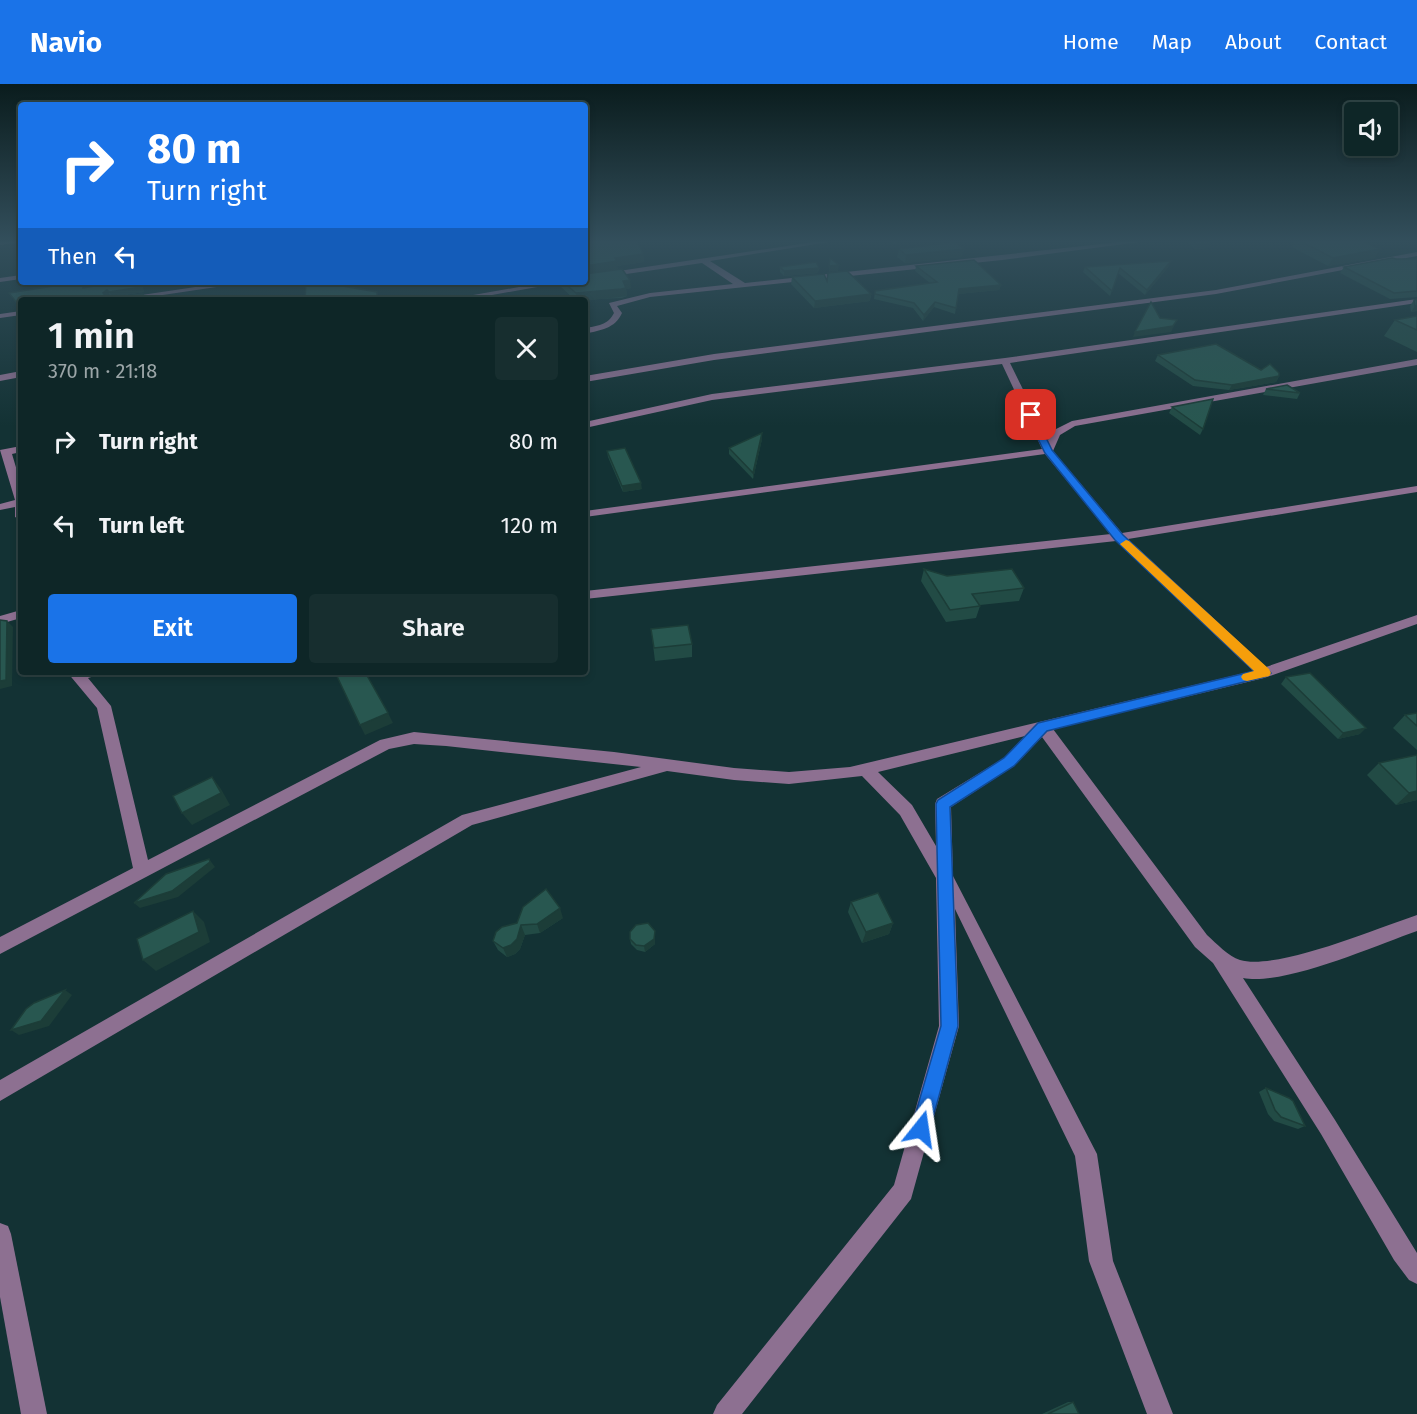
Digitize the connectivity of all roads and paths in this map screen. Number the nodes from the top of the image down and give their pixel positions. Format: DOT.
graph roads {
  1 [pos="618,302"];
  2 [pos="1138,302"];
  3 [pos="1403,302"];
  4 [pos="18,313"];
  5 [pos="0,316"];
  6 [pos="588,330"];
  7 [pos="1005,361"];
  8 [pos="1417,362"];
  9 [pos="18,375"];
  10 [pos="0,378"];
  11 [pos="588,379"];
  12 [pos="588,424"];
  13 [pos="18,449"];
  14 [pos="1048,451"];
  15 [pos="3,452"];
  16 [pos="1417,489"];
  17 [pos="18,494"];
  18 [pos="18,503"];
  19 [pos="0,507"];
  20 [pos="588,514"];
  21 [pos="1119,537"];
  22 [pos="588,595"];
  23 [pos="18,615"];
  24 [pos="0,620"];
  25 [pos="1417,620"];
  26 [pos="1264,673"];
  27 [pos="83,675"];
  28 [pos="1043,727"];
  29 [pos="670,765"];
  30 [pos="866,770"];
  31 [pos="142,869"];
  32 [pos="943,874"];
  33 [pos="1417,923"];
  34 [pos="0,946"];
  35 [pos="1221,960"];
  36 [pos="0,1091"];
  37 [pos="0,1234"];
  38 [pos="1417,1272"];
  39 [pos="34,1414"];
  40 [pos="726,1414"];
  41 [pos="1160,1414"];
  1 -- 6 [label="street"];
  2 -- 11 [label="street"];
  3 -- 7 [label="street"];
  4 -- 5 [label="street"];
  7 -- 12 [label="street"];
  7 -- 14 [label="street"];
  8 -- 14 [label="street"];
  9 -- 10 [label="street"];
  13 -- 15 [label="street"];
  14 -- 20 [label="street"];
  14 -- 21 [label="street"];
  15 -- 17 [label="street"];
  16 -- 21 [label="street"];
  18 -- 19 [label="street"];
  21 -- 22 [label="street"];
  21 -- 26 [label="street"];
  23 -- 24 [label="street"];
  25 -- 26 [label="street"];
  26 -- 28 [label="street"];
  27 -- 31 [label="street"];
  28 -- 30 [label="street"];
  28 -- 32 [label="street"];
  28 -- 35 [label="street"];
  29 -- 30 [label="street"];
  29 -- 31 [label="street"];
  29 -- 36 [label="street"];
  30 -- 32 [label="street"];
  31 -- 34 [label="street"];
  32 -- 40 [label="street"];
  32 -- 41 [label="street"];
  33 -- 35 [label="street"];
  35 -- 38 [label="street"];
  37 -- 39 [label="street"];
}
